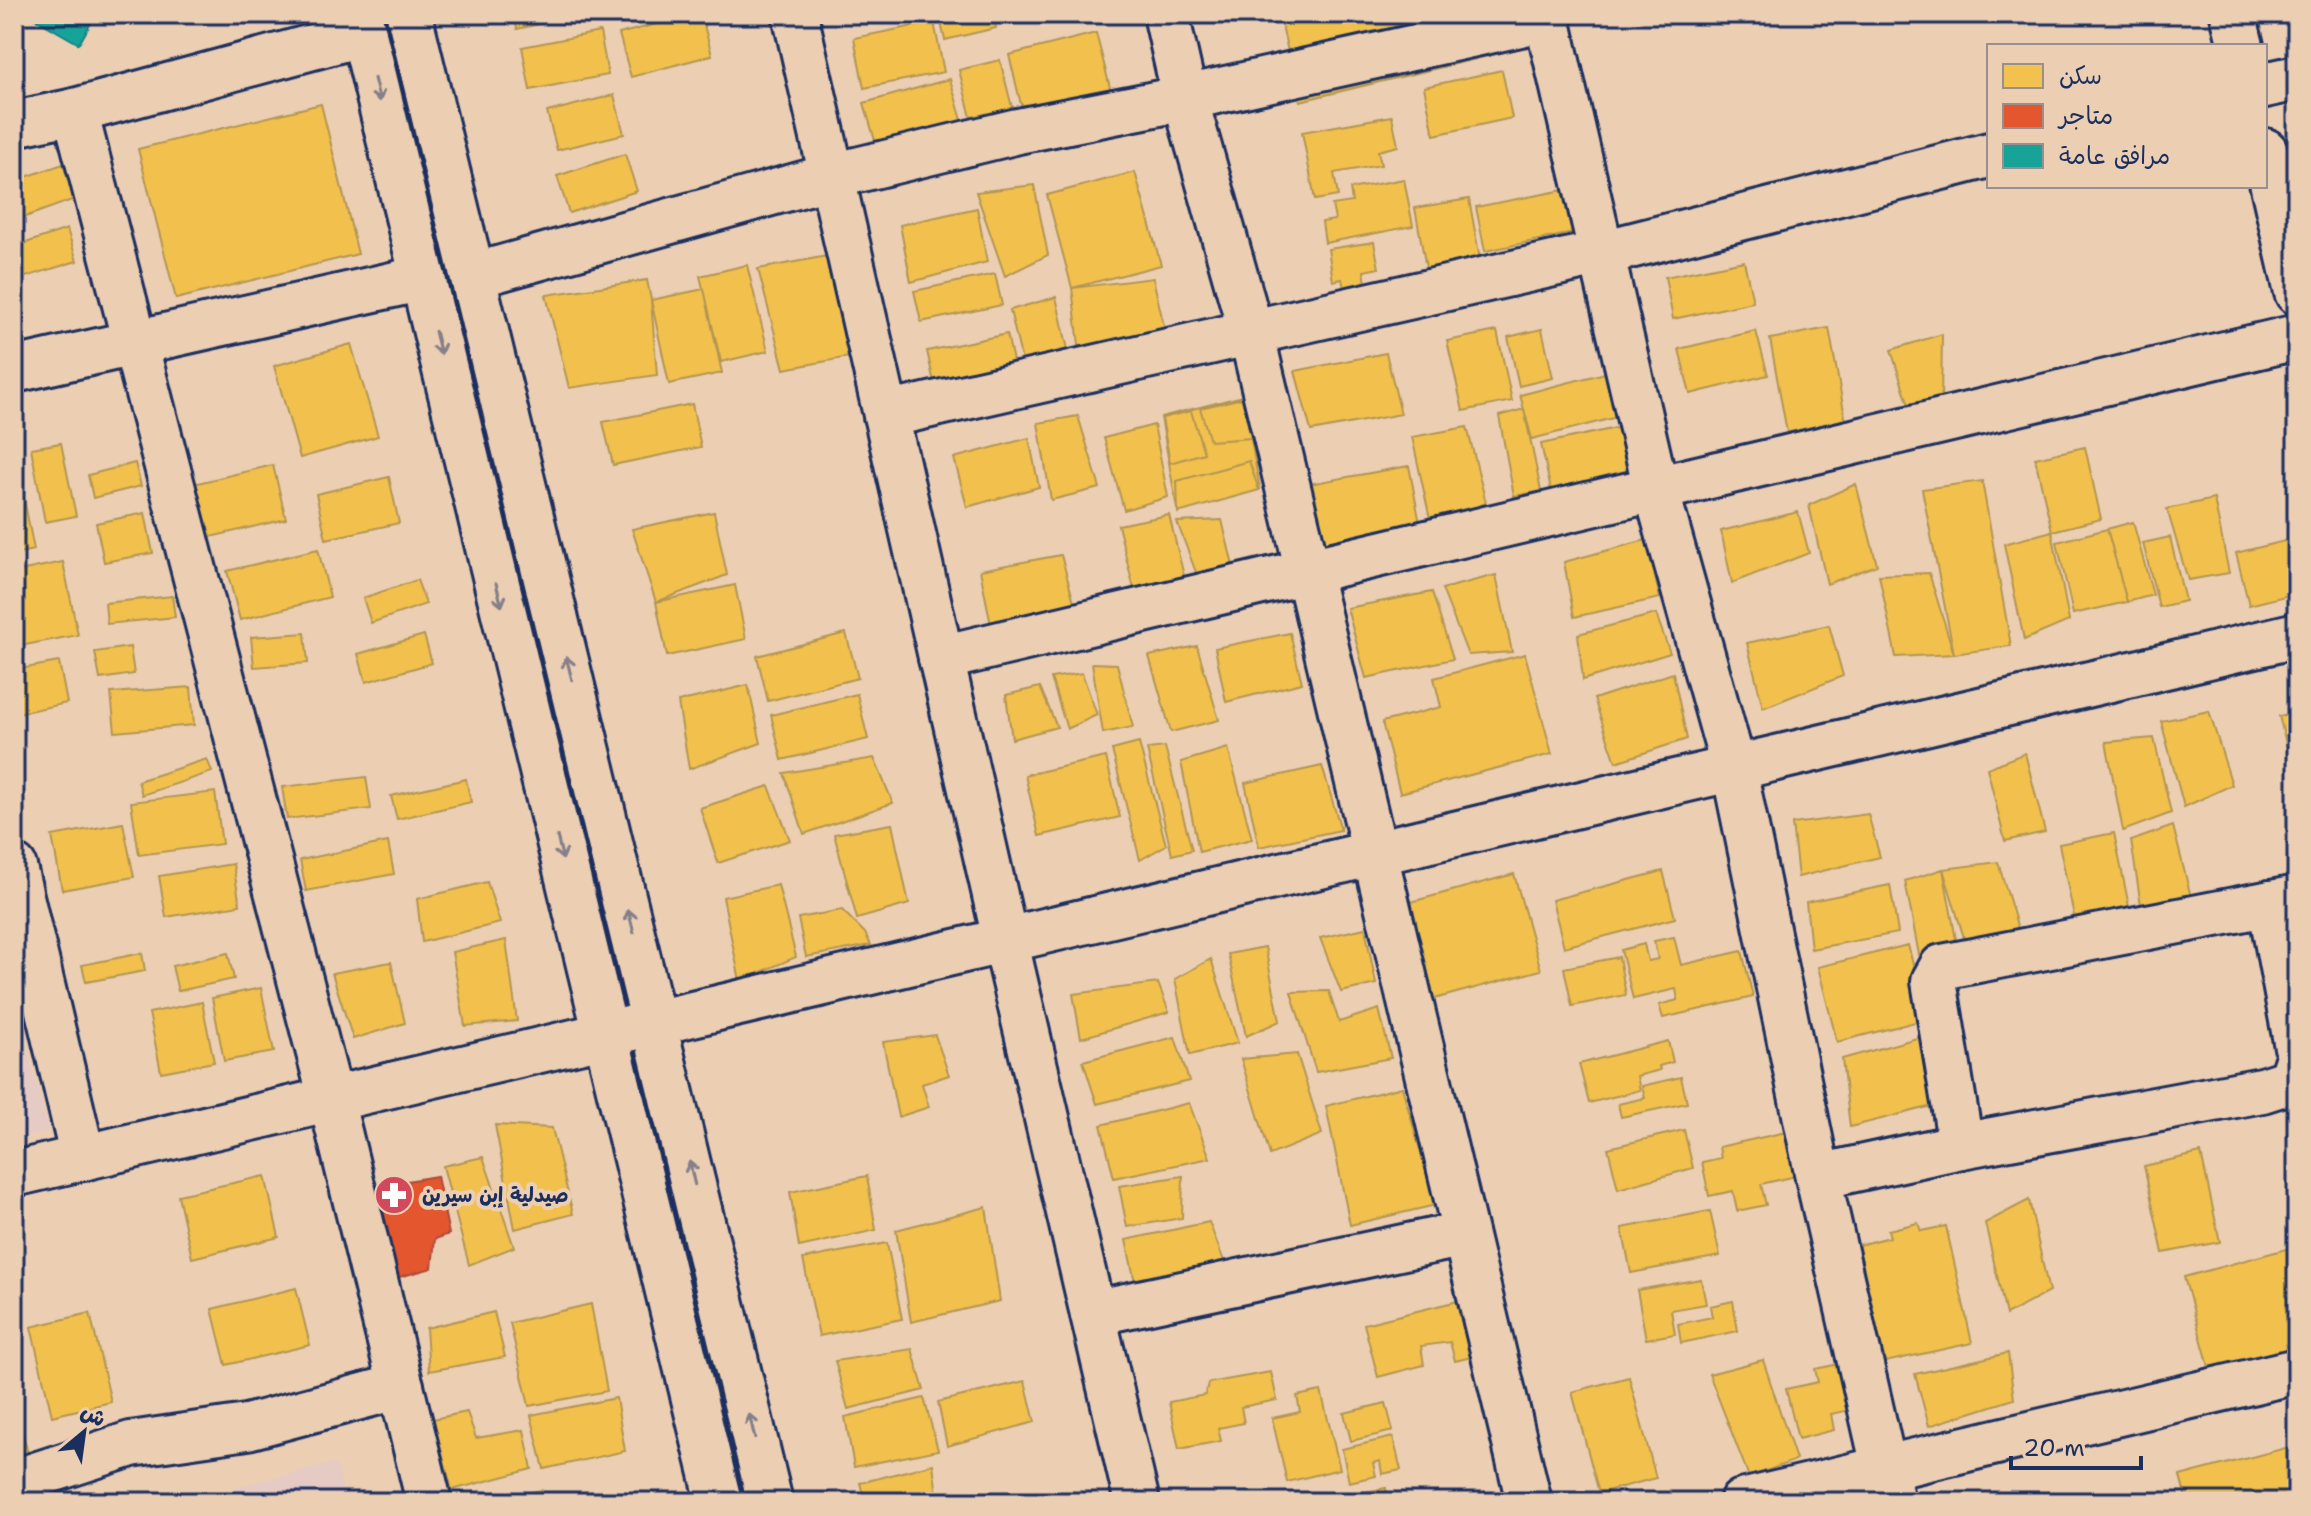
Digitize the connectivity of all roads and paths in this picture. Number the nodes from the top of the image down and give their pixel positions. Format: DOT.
graph roads {
  1 [pos="409,14"];
  2 [pos="795,14"];
  3 [pos="1166,14"];
  4 [pos="2233,14"];
  5 [pos="1546,16"];
  6 [pos="361,24"];
  7 [pos="2240,44"];
  8 [pos="2297,78"];
  9 [pos="2267,85"];
  10 [pos="1185,98"];
  11 [pos="75,111"];
  12 [pos="14,124"];
  13 [pos="1987,156"];
  14 [pos="2267,160"];
  15 [pos="832,176"];
  16 [pos="1602,253"];
  17 [pos="473,276"];
  18 [pos="423,278"];
  19 [pos="2297,292"];
  20 [pos="1251,332"];
  21 [pos="2297,337"];
  22 [pos="135,343"];
  23 [pos="14,370"];
  24 [pos="886,415"];
  25 [pos="1656,489"];
  26 [pos="1306,572"];
  27 [pos="2297,635"];
  28 [pos="941,658"];
  29 [pos="1734,769"];
  30 [pos="1374,855"];
  31 [pos="14,867"];
  32 [pos="2283,900"];
  33 [pos="1005,939"];
  34 [pos="656,1023"];
  35 [pos="605,1033"];
  36 [pos="2297,1047"];
  37 [pos="2297,1060"];
  38 [pos="331,1099"];
  39 [pos="1961,1146"];
  40 [pos="83,1158"];
  41 [pos="14,1174"];
  42 [pos="1818,1177"];
  43 [pos="1465,1234"];
  44 [pos="1093,1313"];
  45 [pos="2297,1371"];
  46 [pos="401,1386"];
  47 [pos="14,1482"];
  48 [pos="1889,1485"];
  49 [pos="429,1502"];
  50 [pos="719,1502"];
  51 [pos="770,1502"];
  52 [pos="1137,1502"];
  53 [pos="1529,1502"];
  54 [pos="1742,1502"];
  1 -- 17 [label="street"];
  2 -- 15 [label="street"];
  3 -- 10 [label="street"];
  4 -- 7 [label="street"];
  5 -- 10 [label="street"];
  5 -- 16 [label="street"];
  6 -- 11 [label="street"];
  6 -- 18 [label="street, one-way"];
  8 -- 9 [label="street"];
  10 -- 15 [label="street"];
  10 -- 20 [label="street"];
  11 -- 12 [label="street"];
  11 -- 22 [label="street"];
  13 -- 16 [label="street"];
  14 -- 19 [label="street"];
  15 -- 17 [label="street"];
  15 -- 24 [label="street"];
  16 -- 20 [label="street"];
  16 -- 25 [label="street"];
  34 -- 17 [label="street, one-way"];
  18 -- 22 [label="street"];
  18 -- 35 [label="street, one-way"];
  20 -- 24 [label="street"];
  20 -- 26 [label="street"];
  21 -- 25 [label="street"];
  22 -- 23 [label="street"];
  22 -- 38 [label="street"];
  24 -- 28 [label="street"];
  25 -- 26 [label="street"];
  25 -- 29 [label="street"];
  26 -- 28 [label="street"];
  26 -- 30 [label="street"];
  27 -- 29 [label="street"];
  28 -- 33 [label="street"];
  29 -- 30 [label="street"];
  29 -- 42 [label="street"];
  30 -- 33 [label="street"];
  30 -- 43 [label="street"];
  31 -- 40 [label="street"];
  32 -- 36 [label="street"];
  32 -- 39 [label="street"];
  33 -- 34 [label="street"];
  33 -- 44 [label="street"];
  34 -- 35 [label="street"];
  51 -- 34 [label="street, one-way"];
  35 -- 38 [label="street"];
  35 -- 50 [label="street"];
  37 -- 39 [label="street"];
  38 -- 40 [label="street"];
  38 -- 46 [label="street"];
  39 -- 42 [label="street"];
  40 -- 41 [label="street"];
  42 -- 48 [label="street"];
  43 -- 44 [label="street"];
  43 -- 53 [label="street"];
  44 -- 52 [label="street"];
  45 -- 48 [label="street"];
  46 -- 47 [label="street"];
  46 -- 49 [label="street"];
  48 -- 54 [label="street"];
}
